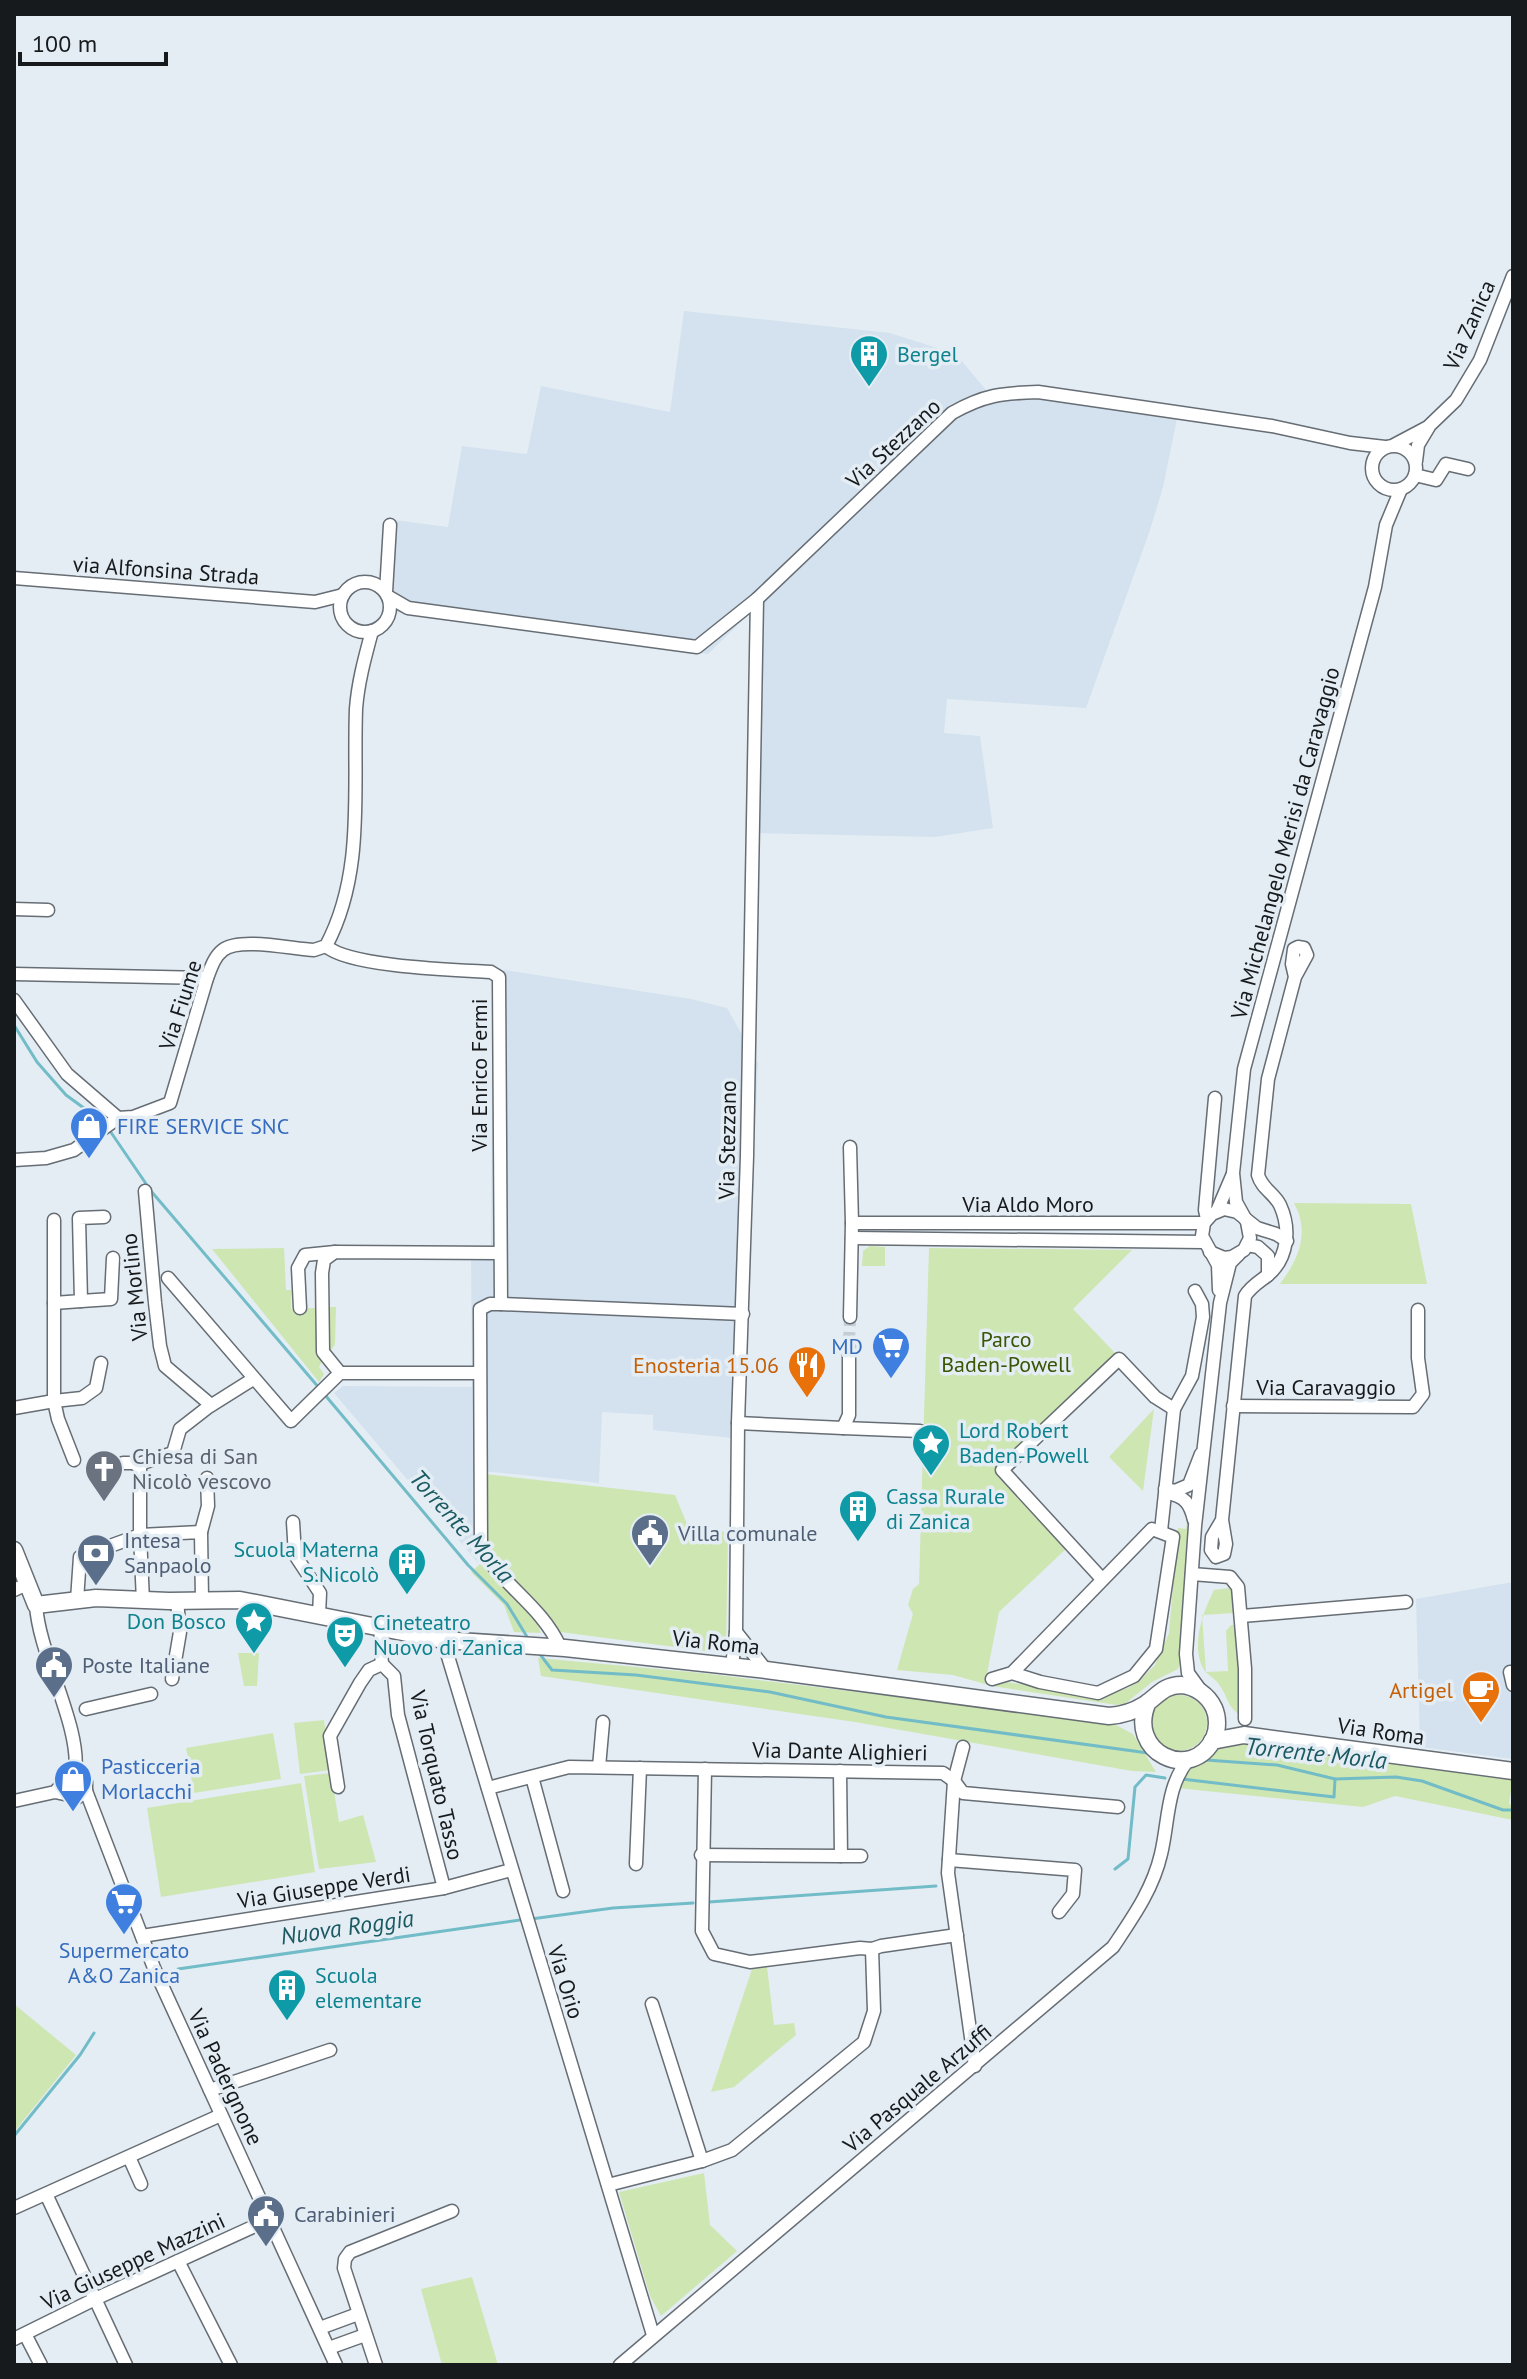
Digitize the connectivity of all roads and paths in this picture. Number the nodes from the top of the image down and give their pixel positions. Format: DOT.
graph roads {
  1 [pos="1513,276"];
  2 [pos="1430,425"];
  3 [pos="1350,443"];
  4 [pos="1389,446"];
  5 [pos="1416,461"];
  6 [pos="1372,467"];
  7 [pos="1468,469"];
  8 [pos="1415,475"];
  9 [pos="1378,484"];
  10 [pos="1401,489"];
  11 [pos="390,525"];
  12 [pos="1386,525"];
  13 [pos="385,567"];
  14 [pos="14,578"];
  15 [pos="372,583"];
  16 [pos="343,595"];
  17 [pos="387,595"];
  18 [pos="757,599"];
  19 [pos="315,602"];
  20 [pos="408,608"];
  21 [pos="342,615"];
  22 [pos="388,618"];
  23 [pos="350,627"];
  24 [pos="372,631"];
  25 [pos="363,663"];
  26 [pos="14,909"];
  27 [pos="48,910"];
  28 [pos="326,946"];
  29 [pos="14,974"];
  30 [pos="1295,977"];
  31 [pos="207,978"];
  32 [pos="14,1000"];
  33 [pos="1215,1098"];
  34 [pos="116,1120"];
  35 [pos="850,1147"];
  36 [pos="14,1160"];
  37 [pos="1233,1173"];
  38 [pos="145,1191"];
  39 [pos="1279,1204"];
  40 [pos="1242,1215"];
  41 [pos="104,1217"];
  42 [pos="1209,1218"];
  43 [pos="54,1220"];
  44 [pos="852,1223"];
  45 [pos="1257,1228"];
  46 [pos="852,1238"];
  47 [pos="1287,1241"];
  48 [pos="1207,1247"];
  49 [pos="1247,1248"];
  50 [pos="335,1252"];
  51 [pos="500,1253"];
  52 [pos="113,1258"];
  53 [pos="1268,1275"];
  54 [pos="168,1278"];
  55 [pos="1195,1291"];
  56 [pos="81,1301"];
  57 [pos="54,1303"];
  58 [pos="1220,1303"];
  59 [pos="501,1304"];
  60 [pos="300,1308"];
  61 [pos="1418,1310"];
  62 [pos="743,1314"];
  63 [pos="850,1317"];
  64 [pos="849,1344"];
  65 [pos="101,1363"];
  66 [pos="340,1373"];
  67 [pos="479,1373"];
  68 [pos="253,1379"];
  69 [pos="82,1398"];
  70 [pos="54,1401"];
  71 [pos="101,1401"];
  72 [pos="211,1405"];
  73 [pos="1233,1406"];
  74 [pos="14,1408"];
  75 [pos="1174,1409"];
  76 [pos="738,1423"];
  77 [pos="843,1428"];
  78 [pos="920,1431"];
  79 [pos="1205,1448"];
  80 [pos="74,1460"];
  81 [pos="123,1463"];
  82 [pos="144,1464"];
  83 [pos="207,1478"];
  84 [pos="1165,1491"];
  85 [pos="1222,1520"];
  86 [pos="293,1522"];
  87 [pos="1195,1526"];
  88 [pos="1161,1531"];
  89 [pos="201,1532"];
  90 [pos="140,1535"];
  91 [pos="14,1550"];
  92 [pos="1192,1574"];
  93 [pos="1102,1579"];
  94 [pos="21,1587"];
  95 [pos="77,1600"];
  96 [pos="202,1600"];
  97 [pos="143,1601"];
  98 [pos="177,1601"];
  99 [pos="1406,1602"];
  100 [pos="36,1605"];
  101 [pos="319,1615"];
  102 [pos="1242,1616"];
  103 [pos="382,1629"];
  104 [pos="736,1632"];
  105 [pos="443,1640"];
  106 [pos="552,1647"];
  107 [pos="1186,1654"];
  108 [pos="382,1664"];
  109 [pos="732,1666"];
  110 [pos="766,1670"];
  111 [pos="1513,1672"];
  112 [pos="1012,1673"];
  113 [pos="172,1679"];
  114 [pos="992,1679"];
  115 [pos="1513,1685"];
  116 [pos="1173,1686"];
  117 [pos="1201,1692"];
  118 [pos="151,1694"];
  119 [pos="1148,1702"];
  120 [pos="86,1709"];
  121 [pos="1217,1715"];
  122 [pos="1109,1716"];
  123 [pos="603,1722"];
  124 [pos="1244,1727"];
  125 [pos="1143,1731"];
  126 [pos="1212,1741"];
  127 [pos="963,1747"];
  128 [pos="1161,1755"];
  129 [pos="1189,1759"];
  130 [pos="599,1767"];
  131 [pos="640,1768"];
  132 [pos="705,1769"];
  133 [pos="840,1771"];
  134 [pos="1513,1771"];
  135 [pos="532,1777"];
  136 [pos="67,1781"];
  137 [pos="954,1781"];
  138 [pos="338,1787"];
  139 [pos="488,1788"];
  140 [pos="1171,1795"];
  141 [pos="87,1796"];
  142 [pos="14,1801"];
  143 [pos="1118,1807"];
  144 [pos="701,1855"];
  145 [pos="841,1856"];
  146 [pos="861,1856"];
  147 [pos="949,1860"];
  148 [pos="636,1864"];
  149 [pos="511,1870"];
  150 [pos="444,1888"];
  151 [pos="563,1891"];
  152 [pos="1059,1912"];
  153 [pos="957,1935"];
  154 [pos="142,1936"];
  155 [pos="872,1949"];
  156 [pos="652,2004"];
  157 [pos="330,2050"];
  158 [pos="975,2066"];
  159 [pos="210,2090"];
  160 [pos="221,2115"];
  161 [pos="129,2157"];
  162 [pos="702,2161"];
  163 [pos="141,2184"];
  164 [pos="608,2185"];
  165 [pos="46,2194"];
  166 [pos="14,2208"];
  167 [pos="452,2211"];
  168 [pos="270,2219"];
  169 [pos="178,2261"];
  170 [pos="95,2299"];
  171 [pos="358,2314"];
  172 [pos="320,2328"];
  173 [pos="365,2335"];
  174 [pos="653,2335"];
  175 [pos="20,2336"];
  176 [pos="329,2348"];
  177 [pos="41,2365"];
  178 [pos="126,2365"];
  179 [pos="231,2365"];
  180 [pos="336,2365"];
  181 [pos="376,2365"];
  182 [pos="620,2365"];
  1 -- 2 [label="street, Via Zanica"];
  2 -- 4 [label="street, Via Zanica"];
  2 -- 5 [label="street, Via Zanica"];
  3 -- 4 [label="street"];
  3 -- 6 [label="street"];
  3 -- 18 [label="street, Via Stezzano"];
  4 -- 5 [label="street"];
  4 -- 6 [label="street, Via Zanica"];
  5 -- 8 [label="street, Via Zanica"];
  6 -- 9 [label="street"];
  7 -- 8 [label="street"];
  8 -- 10 [label="street"];
  9 -- 10 [label="street"];
  9 -- 12 [label="street, Via Michelangelo Merisi da Caravaggio"];
  10 -- 12 [label="street, Via Michelangelo Merisi da Caravaggio"];
  11 -- 13 [label="street"];
  12 -- 37 [label="street, Via Michelangelo Merisi da Caravaggio"];
  13 -- 15 [label="street"];
  13 -- 17 [label="street"];
  14 -- 19 [label="street, via Alfonsina Strada"];
  15 -- 16 [label="street"];
  15 -- 17 [label="street"];
  16 -- 19 [label="street"];
  16 -- 21 [label="street"];
  17 -- 20 [label="street"];
  17 -- 22 [label="street"];
  18 -- 20 [label="street"];
  18 -- 62 [label="street, Via Stezzano"];
  19 -- 21 [label="street"];
  20 -- 22 [label="street"];
  21 -- 23 [label="street"];
  22 -- 24 [label="street"];
  23 -- 24 [label="street"];
  23 -- 25 [label="street"];
  24 -- 25 [label="street"];
  25 -- 28 [label="street"];
  26 -- 27 [label="street"];
  28 -- 31 [label="street, Via Fiume"];
  28 -- 51 [label="street, Via Enrico Fermi"];
  29 -- 31 [label="street"];
  30 -- 39 [label="street"];
  31 -- 34 [label="street, Via Fiume"];
  32 -- 34 [label="street"];
  33 -- 42 [label="street, Via Michelangelo Merisi da Caravaggio"];
  34 -- 36 [label="street, Via Fiume"];
  35 -- 44 [label="street"];
  37 -- 40 [label="street, Via Michelangelo Merisi da Caravaggio"];
  37 -- 42 [label="street, Via Michelangelo Merisi da Caravaggio"];
  38 -- 72 [label="street, Via Morlino"];
  39 -- 45 [label="street"];
  39 -- 47 [label="street"];
  40 -- 42 [label="street"];
  40 -- 45 [label="street"];
  40 -- 49 [label="street, Via Michelangelo Merisi da Caravaggio"];
  41 -- 56 [label="street"];
  42 -- 44 [label="street, Via Aldo Moro"];
  42 -- 48 [label="street, Via Michelangelo Merisi da Caravaggio"];
  43 -- 57 [label="street"];
  44 -- 46 [label="street"];
  45 -- 47 [label="street"];
  46 -- 48 [label="street, Via Aldo Moro"];
  46 -- 63 [label="street"];
  47 -- 49 [label="street"];
  47 -- 53 [label="street"];
  48 -- 49 [label="street"];
  48 -- 58 [label="street, Via Michelangelo Merisi da Caravaggio"];
  49 -- 53 [label="street"];
  49 -- 58 [label="street, Via Michelangelo Merisi da Caravaggio"];
  50 -- 51 [label="street"];
  50 -- 60 [label="street"];
  50 -- 66 [label="street"];
  51 -- 59 [label="street, Via Enrico Fermi"];
  52 -- 56 [label="street"];
  53 -- 73 [label="street"];
  54 -- 68 [label="street"];
  55 -- 75 [label="street"];
  56 -- 57 [label="street"];
  57 -- 70 [label="street"];
  58 -- 79 [label="street, Via Michelangelo Merisi da Caravaggio"];
  59 -- 62 [label="street"];
  59 -- 67 [label="street"];
  61 -- 73 [label="street, Via Caravaggio"];
  62 -- 76 [label="street, Via Stezzano"];
  64 -- 77 [label="street"];
  65 -- 69 [label="street"];
  66 -- 67 [label="street"];
  66 -- 68 [label="street"];
  67 -- 106 [label="street"];
  68 -- 72 [label="street"];
  69 -- 70 [label="street"];
  69 -- 71 [label="street"];
  70 -- 74 [label="street"];
  70 -- 80 [label="street"];
  72 -- 82 [label="street"];
  73 -- 85 [label="street"];
  75 -- 84 [label="street"];
  75 -- 93 [label="street"];
  76 -- 77 [label="street"];
  76 -- 104 [label="street, Via Stezzano"];
  77 -- 78 [label="street"];
  79 -- 84 [label="street"];
  79 -- 87 [label="street, Via Michelangelo Merisi da Caravaggio"];
  81 -- 82 [label="street"];
  82 -- 90 [label="street"];
  83 -- 89 [label="street"];
  84 -- 87 [label="street"];
  84 -- 88 [label="street"];
  86 -- 101 [label="street"];
  87 -- 92 [label="street, Via Michelangelo Merisi da Caravaggio"];
  88 -- 93 [label="street"];
  88 -- 112 [label="street"];
  89 -- 90 [label="street"];
  89 -- 96 [label="street"];
  90 -- 95 [label="street"];
  90 -- 97 [label="street"];
  91 -- 94 [label="main road"];
  92 -- 102 [label="street"];
  92 -- 107 [label="street, Via Michelangelo Merisi da Caravaggio"];
  93 -- 112 [label="street"];
  94 -- 100 [label="main road"];
  95 -- 97 [label="main road, Via Roma"];
  95 -- 100 [label="main road, Via Roma"];
  96 -- 98 [label="main road, Via Roma"];
  96 -- 101 [label="main road, Via Roma"];
  97 -- 98 [label="main road, Via Roma"];
  98 -- 113 [label="street"];
  99 -- 102 [label="street"];
  100 -- 136 [label="street"];
  101 -- 103 [label="main road, Via Roma"];
  102 -- 124 [label="street"];
  103 -- 105 [label="main road, Via Roma"];
  103 -- 108 [label="street, Via Torquato Tasso"];
  104 -- 109 [label="street, Via Stezzano"];
  104 -- 110 [label="street"];
  105 -- 106 [label="main road, Via Roma"];
  105 -- 139 [label="street, Via Orio"];
  106 -- 109 [label="main road, Via Roma"];
  107 -- 116 [label="street, Via Michelangelo Merisi da Caravaggio"];
  107 -- 117 [label="street, Via Michelangelo Merisi da Caravaggio"];
  108 -- 138 [label="street"];
  108 -- 150 [label="street, Via Torquato Tasso"];
  109 -- 110 [label="main road, Via Roma"];
  110 -- 122 [label="main road, Via Roma"];
  111 -- 115 [label="street"];
  112 -- 114 [label="street"];
  116 -- 117 [label="main road"];
  116 -- 119 [label="main road, Via Roma"];
  117 -- 121 [label="main road, Via Roma"];
  118 -- 120 [label="street"];
  119 -- 122 [label="main road, Via Roma"];
  119 -- 125 [label="main road"];
  121 -- 124 [label="main road, Via Roma"];
  121 -- 126 [label="main road"];
  122 -- 125 [label="main road, Via Roma"];
  123 -- 130 [label="street"];
  124 -- 126 [label="main road, Via Roma"];
  124 -- 134 [label="main road, Via Roma"];
  125 -- 128 [label="main road, Via Roma"];
  126 -- 129 [label="main road, Via Roma"];
  127 -- 137 [label="street"];
  128 -- 129 [label="main road"];
  128 -- 140 [label="street, Via Pasquale Arzuffi"];
  129 -- 140 [label="street, Via Pasquale Arzuffi"];
  130 -- 131 [label="street, Via Dante Alighieri"];
  130 -- 135 [label="street, Via Dante Alighieri"];
  131 -- 132 [label="street, Via Dante Alighieri"];
  131 -- 148 [label="street"];
  132 -- 133 [label="street, Via Dante Alighieri"];
  132 -- 144 [label="street"];
  133 -- 137 [label="street, Via Dante Alighieri"];
  133 -- 145 [label="street"];
  135 -- 139 [label="street, Via Dante Alighieri"];
  135 -- 151 [label="street"];
  136 -- 141 [label="street"];
  136 -- 141 [label="street, Via Padergnone"];
  136 -- 142 [label="street"];
  137 -- 143 [label="street, Via Dante Alighieri"];
  137 -- 147 [label="street"];
  139 -- 149 [label="street, Via Orio"];
  140 -- 158 [label="street, Via Pasquale Arzuffi"];
  141 -- 154 [label="street, Via Padergnone"];
  144 -- 145 [label="street"];
  144 -- 155 [label="street"];
  145 -- 146 [label="street"];
  147 -- 152 [label="street"];
  147 -- 153 [label="street"];
  149 -- 150 [label="street, Via Giuseppe Verdi"];
  149 -- 164 [label="street, Via Orio"];
  150 -- 154 [label="street, Via Giuseppe Verdi"];
  153 -- 155 [label="street"];
  153 -- 158 [label="street"];
  154 -- 159 [label="street, Via Padergnone"];
  155 -- 162 [label="street"];
  156 -- 162 [label="street"];
  157 -- 159 [label="street"];
  158 -- 174 [label="street, Via Pasquale Arzuffi"];
  159 -- 160 [label="street, Via Padergnone"];
  160 -- 161 [label="street"];
  160 -- 168 [label="street, Via Padergnone"];
  161 -- 163 [label="street"];
  161 -- 165 [label="street"];
  162 -- 164 [label="street"];
  164 -- 174 [label="street, Via Orio"];
  165 -- 166 [label="street"];
  165 -- 170 [label="street"];
  167 -- 171 [label="street"];
  168 -- 169 [label="street, Via Giuseppe Mazzini"];
  168 -- 172 [label="street, Via Padergnone"];
  169 -- 170 [label="street, Via Giuseppe Mazzini"];
  169 -- 179 [label="street"];
  170 -- 175 [label="street, Via Giuseppe Mazzini"];
  170 -- 178 [label="street"];
  171 -- 172 [label="street"];
  171 -- 173 [label="street"];
  172 -- 176 [label="street, Via Padergnone"];
  173 -- 176 [label="street"];
  173 -- 181 [label="street"];
  174 -- 182 [label="street, Via Pasquale Arzuffi"];
  175 -- 177 [label="street"];
  176 -- 180 [label="street, Via Padergnone"];
}
